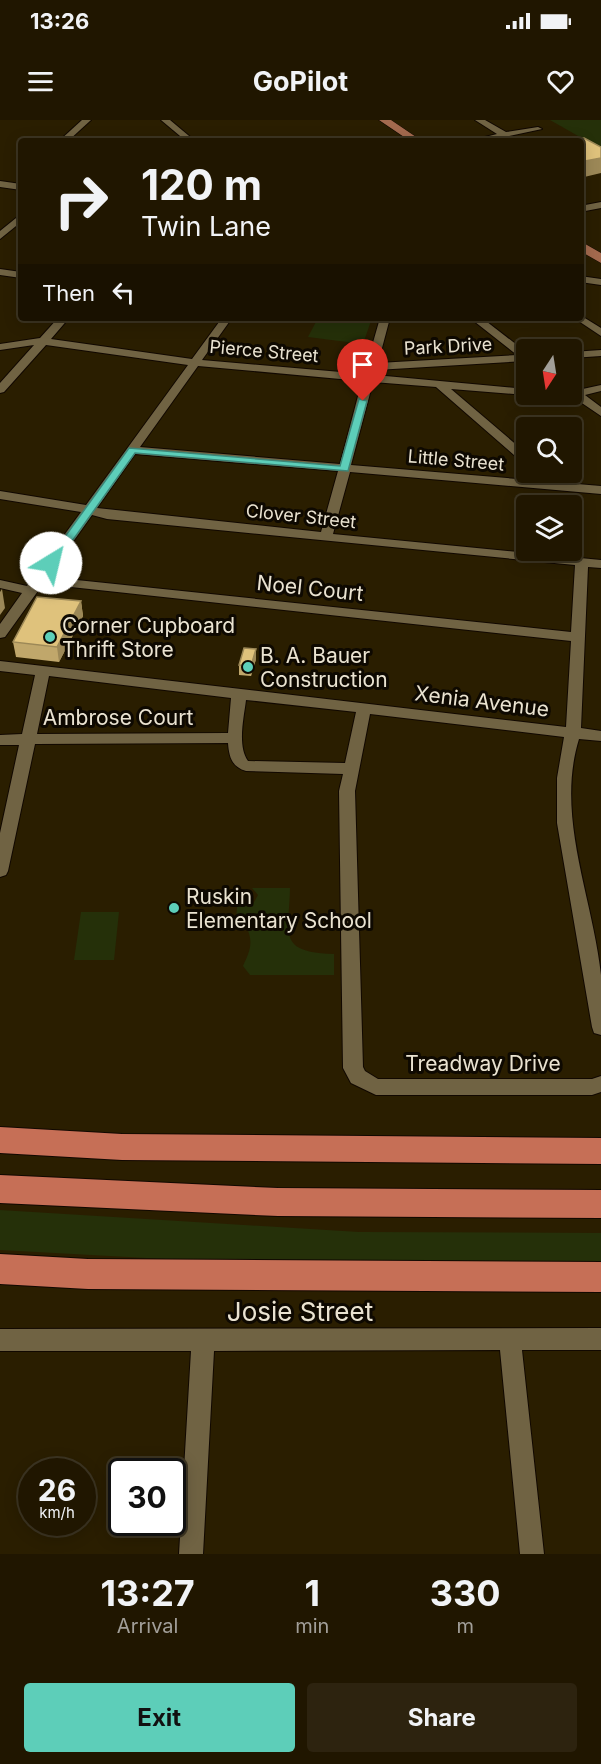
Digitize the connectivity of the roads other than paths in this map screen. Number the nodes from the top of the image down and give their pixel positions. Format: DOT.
graph roads {
  1 [pos="87,120"];
  2 [pos="165,120"];
  3 [pos="384,120"];
  4 [pos="479,120"];
  5 [pos="538,129"];
  6 [pos="505,135"];
  7 [pos="66,138"];
  8 [pos="186,138"];
  9 [pos="412,138"];
  10 [pos="489,138"];
  11 [pos="0,184"];
  12 [pos="16,186"];
  13 [pos="601,205"];
  14 [pos="584,208"];
  15 [pos="18,219"];
  16 [pos="2,232"];
  17 [pos="0,272"];
  18 [pos="18,275"];
  19 [pos="584,280"];
  20 [pos="601,282"];
  21 [pos="61,321"];
  22 [pos="225,321"];
  23 [pos="384,321"];
  24 [pos="479,321"];
  25 [pos="583,321"];
  26 [pos="601,333"];
  27 [pos="43,341"];
  28 [pos="0,347"];
  29 [pos="516,349"];
  30 [pos="601,353"];
  31 [pos="582,354"];
  32 [pos="516,358"];
  33 [pos="195,363"];
  34 [pos="371,373"];
  35 [pos="440,385"];
  36 [pos="601,388"];
  37 [pos="0,390"];
  38 [pos="516,391"];
  39 [pos="582,392"];
  40 [pos="582,399"];
  41 [pos="601,413"];
  42 [pos="132,450"];
  43 [pos="516,450"];
  44 [pos="344,469"];
  45 [pos="556,483"];
  46 [pos="559,486"];
  47 [pos="601,490"];
  48 [pos="0,495"];
  49 [pos="88,512"];
  50 [pos="326,537"];
  51 [pos="582,562"];
  52 [pos="601,564"];
  53 [pos="0,584"];
  54 [pos="35,585"];
  55 [pos="0,634"];
  56 [pos="577,637"];
  57 [pos="0,666"];
  58 [pos="43,672"];
  59 [pos="239,694"];
  60 [pos="364,709"];
  61 [pos="573,733"];
  62 [pos="601,736"];
  63 [pos="236,738"];
  64 [pos="0,740"];
  65 [pos="28,740"];
  66 [pos="351,769"];
  67 [pos="0,871"];
  68 [pos="601,1027"];
  69 [pos="601,1084"];
  70 [pos="0,1140"];
  71 [pos="601,1151"];
  72 [pos="0,1189"];
  73 [pos="601,1204"];
  74 [pos="0,1269"];
  75 [pos="601,1277"];
  76 [pos="601,1339"];
  77 [pos="0,1340"];
  78 [pos="203,1340"];
  79 [pos="510,1340"];
  80 [pos="191,1554"];
  81 [pos="532,1554"];
  1 -- 7 [label="street"];
  2 -- 8 [label="street"];
  3 -- 9 [label="main road"];
  4 -- 6 [label="street"];
  5 -- 6 [label="street"];
  6 -- 10 [label="street"];
  11 -- 12 [label="street"];
  13 -- 14 [label="street"];
  15 -- 16 [label="street"];
  17 -- 18 [label="street"];
  19 -- 20 [label="street"];
  21 -- 27 [label="street"];
  22 -- 33 [label="street"];
  23 -- 34 [label="street"];
  24 -- 29 [label="street"];
  25 -- 26 [label="street"];
  27 -- 28 [label="street, Pierce Street"];
  27 -- 33 [label="street, Pierce Street"];
  27 -- 37 [label="street"];
  30 -- 31 [label="street"];
  32 -- 34 [label="street, Park Drive"];
  33 -- 34 [label="street, Pierce Street"];
  33 -- 42 [label="street"];
  34 -- 35 [label="street, Pierce Street"];
  34 -- 44 [label="street"];
  35 -- 38 [label="street, Pierce Street"];
  35 -- 43 [label="street"];
  36 -- 39 [label="street"];
  40 -- 41 [label="street"];
  42 -- 44 [label="street, Little Street"];
  42 -- 49 [label="street"];
  44 -- 46 [label="street, Little Street"];
  44 -- 50 [label="street"];
  45 -- 46 [label="street"];
  46 -- 47 [label="street, Little Street"];
  48 -- 49 [label="street, Clover Street"];
  49 -- 50 [label="street, Clover Street"];
  49 -- 54 [label="street"];
  50 -- 51 [label="street, Clover Street"];
  51 -- 52 [label="street, Clover Street"];
  51 -- 56 [label="street"];
  53 -- 54 [label="street, Noel Court"];
  54 -- 55 [label="street"];
  54 -- 56 [label="street, Noel Court"];
  56 -- 61 [label="street"];
  57 -- 58 [label="street, Xenia Avenue"];
  58 -- 59 [label="street, Xenia Avenue"];
  58 -- 65 [label="street"];
  59 -- 60 [label="street, Xenia Avenue"];
  59 -- 63 [label="street"];
  60 -- 61 [label="street, Xenia Avenue"];
  60 -- 66 [label="street"];
  61 -- 62 [label="street, Xenia Avenue"];
  61 -- 68 [label="street"];
  63 -- 65 [label="street, Ambrose Court"];
  63 -- 66 [label="street"];
  64 -- 65 [label="street, Ambrose Court"];
  65 -- 67 [label="street"];
  66 -- 69 [label="street, Treadway Drive"];
  70 -- 71 [label="highway"];
  72 -- 73 [label="highway"];
  74 -- 75 [label="highway"];
  76 -- 79 [label="street, Josie Street"];
  77 -- 78 [label="street, Josie Street"];
  78 -- 79 [label="street, Josie Street"];
  78 -- 80 [label="street"];
  79 -- 81 [label="street"];
}
